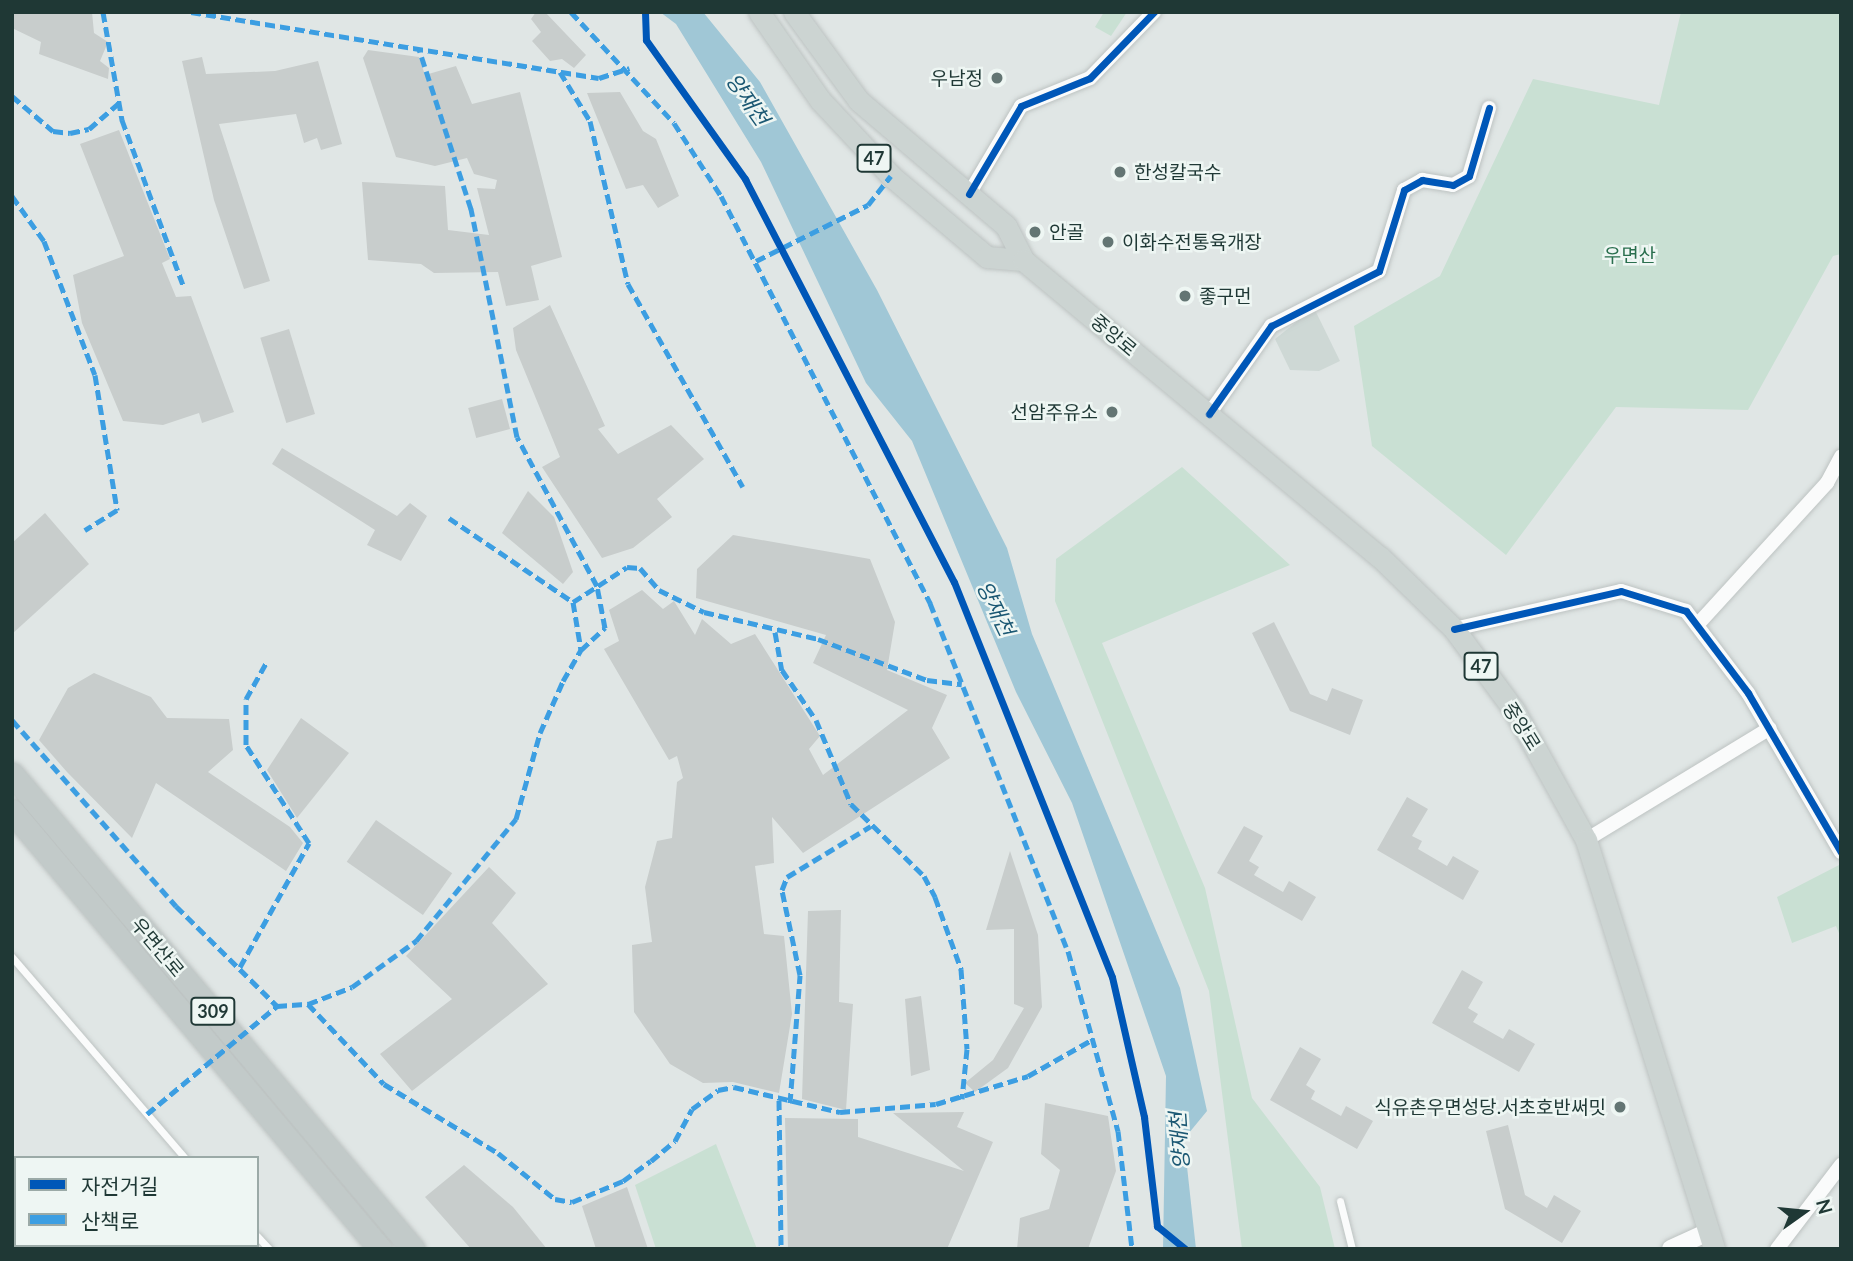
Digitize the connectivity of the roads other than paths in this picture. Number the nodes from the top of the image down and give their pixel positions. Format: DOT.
graph roads {
  1 [pos="759,12"];
  2 [pos="794,12"];
  3 [pos="1154,12"];
  4 [pos="1489,108"];
  5 [pos="969,194"];
  6 [pos="1023,260"];
  7 [pos="1209,414"];
  8 [pos="1841,457"];
  9 [pos="1699,623"];
  10 [pos="1454,629"];
  11 [pos="1770,728"];
  12 [pos="12,774"];
  13 [pos="12,811"];
  14 [pos="1586,840"];
  15 [pos="1841,852"];
  16 [pos="12,957"];
  17 [pos="183,1156"];
  18 [pos="1841,1165"];
  19 [pos="1340,1201"];
  20 [pos="1711,1240"];
  21 [pos="380,1249"];
  22 [pos="413,1249"];
  23 [pos="1352,1249"];
  24 [pos="1671,1249"];
  25 [pos="1777,1249"];
  1 -- 6 [label="main road, 47"];
  2 -- 5 [label="main road, 중앙로 / 47"];
  3 -- 5 [label="street"];
  4 -- 7 [label="street"];
  5 -- 6 [label="main road, 중앙로 / 47"];
  6 -- 7 [label="main road, 중앙로 / 47"];
  7 -- 10 [label="main road, 중앙로 / 47"];
  8 -- 9 [label="street"];
  9 -- 10 [label="street"];
  9 -- 11 [label="street"];
  10 -- 14 [label="main road, 중앙로 / 47"];
  11 -- 14 [label="street"];
  11 -- 15 [label="street"];
  12 -- 22 [label="highway, 우면산로 / 309"];
  13 -- 21 [label="highway, 우면산로 / 309"];
  14 -- 20 [label="main road, 중앙로 / 47"];
  16 -- 17 [label="lane"];
  18 -- 25 [label="street"];
  19 -- 23 [label="lane"];
  20 -- 24 [label="street"];
}
